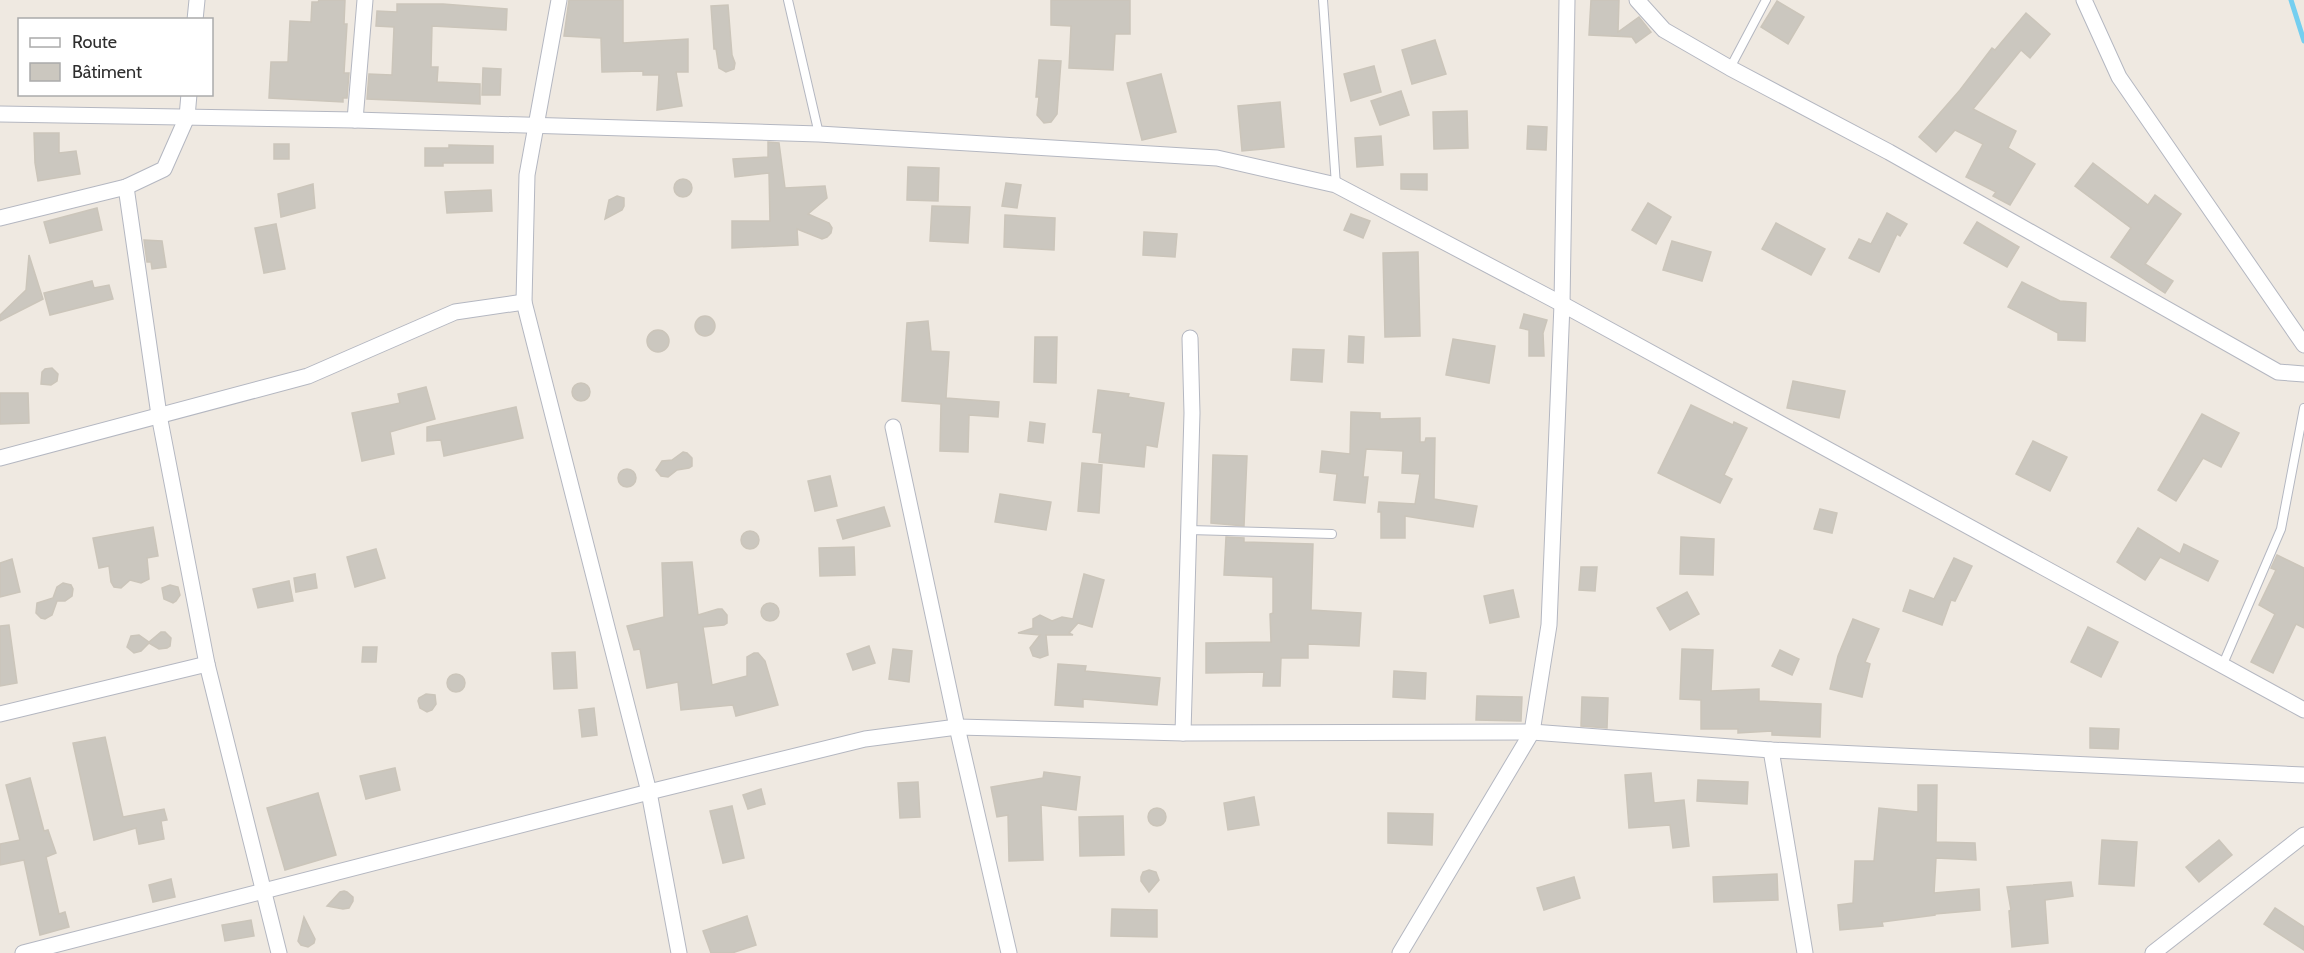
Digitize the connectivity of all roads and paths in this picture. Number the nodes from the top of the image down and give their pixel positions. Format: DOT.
graph roads {
  1 [pos="197,0"];
  2 [pos="365,0"];
  3 [pos="559,0"];
  4 [pos="788,0"];
  5 [pos="1323,0"];
  6 [pos="1567,0"];
  7 [pos="1637,0"];
  8 [pos="1766,0"];
  9 [pos="2084,0"];
  10 [pos="195,18"];
  11 [pos="1730,68"];
  12 [pos="189,96"];
  13 [pos="0,114"];
  14 [pos="188,117"];
  15 [pos="355,120"];
  16 [pos="538,125"];
  17 [pos="819,134"];
  18 [pos="1336,184"];
  19 [pos="126,187"];
  20 [pos="0,218"];
  21 [pos="524,302"];
  22 [pos="1562,304"];
  23 [pos="1190,338"];
  24 [pos="2304,345"];
  25 [pos="2304,374"];
  26 [pos="2304,408"];
  27 [pos="159,416"];
  28 [pos="893,427"];
  29 [pos="0,458"];
  30 [pos="1189,530"];
  31 [pos="1332,534"];
  32 [pos="207,664"];
  33 [pos="2223,664"];
  34 [pos="2304,710"];
  35 [pos="0,714"];
  36 [pos="957,727"];
  37 [pos="1532,732"];
  38 [pos="1183,733"];
  39 [pos="1771,750"];
  40 [pos="2304,775"];
  41 [pos="649,792"];
  42 [pos="2304,835"];
  43 [pos="264,893"];
  44 [pos="23,953"];
  45 [pos="279,953"];
  46 [pos="679,953"];
  47 [pos="1009,953"];
  48 [pos="1400,953"];
  49 [pos="1805,953"];
  50 [pos="2153,953"];
  1 -- 10 [label="street"];
  2 -- 15 [label="street"];
  3 -- 16 [label="street"];
  4 -- 17 [label="lane"];
  5 -- 18 [label="lane"];
  6 -- 22 [label="street"];
  7 -- 11 [label="street"];
  8 -- 11 [label="lane"];
  9 -- 24 [label="street"];
  11 -- 25 [label="street"];
  12 -- 14 [label="street"];
  13 -- 14 [label="street"];
  14 -- 15 [label="street"];
  14 -- 19 [label="street"];
  15 -- 16 [label="street"];
  16 -- 17 [label="street"];
  16 -- 21 [label="street"];
  17 -- 18 [label="street"];
  18 -- 22 [label="street"];
  19 -- 20 [label="street"];
  19 -- 27 [label="street"];
  21 -- 27 [label="street"];
  21 -- 41 [label="street"];
  22 -- 33 [label="street"];
  22 -- 37 [label="street"];
  23 -- 30 [label="street"];
  26 -- 33 [label="lane"];
  27 -- 29 [label="street"];
  27 -- 32 [label="street"];
  28 -- 36 [label="street"];
  30 -- 31 [label="lane"];
  30 -- 38 [label="street"];
  32 -- 35 [label="street"];
  32 -- 43 [label="street"];
  33 -- 34 [label="street"];
  36 -- 38 [label="street"];
  36 -- 41 [label="street"];
  36 -- 47 [label="street"];
  37 -- 38 [label="street"];
  37 -- 39 [label="street"];
  37 -- 48 [label="street"];
  39 -- 40 [label="street"];
  39 -- 49 [label="street"];
  41 -- 43 [label="street"];
  41 -- 46 [label="street"];
  42 -- 50 [label="street"];
  43 -- 44 [label="street"];
  43 -- 45 [label="street"];
}
